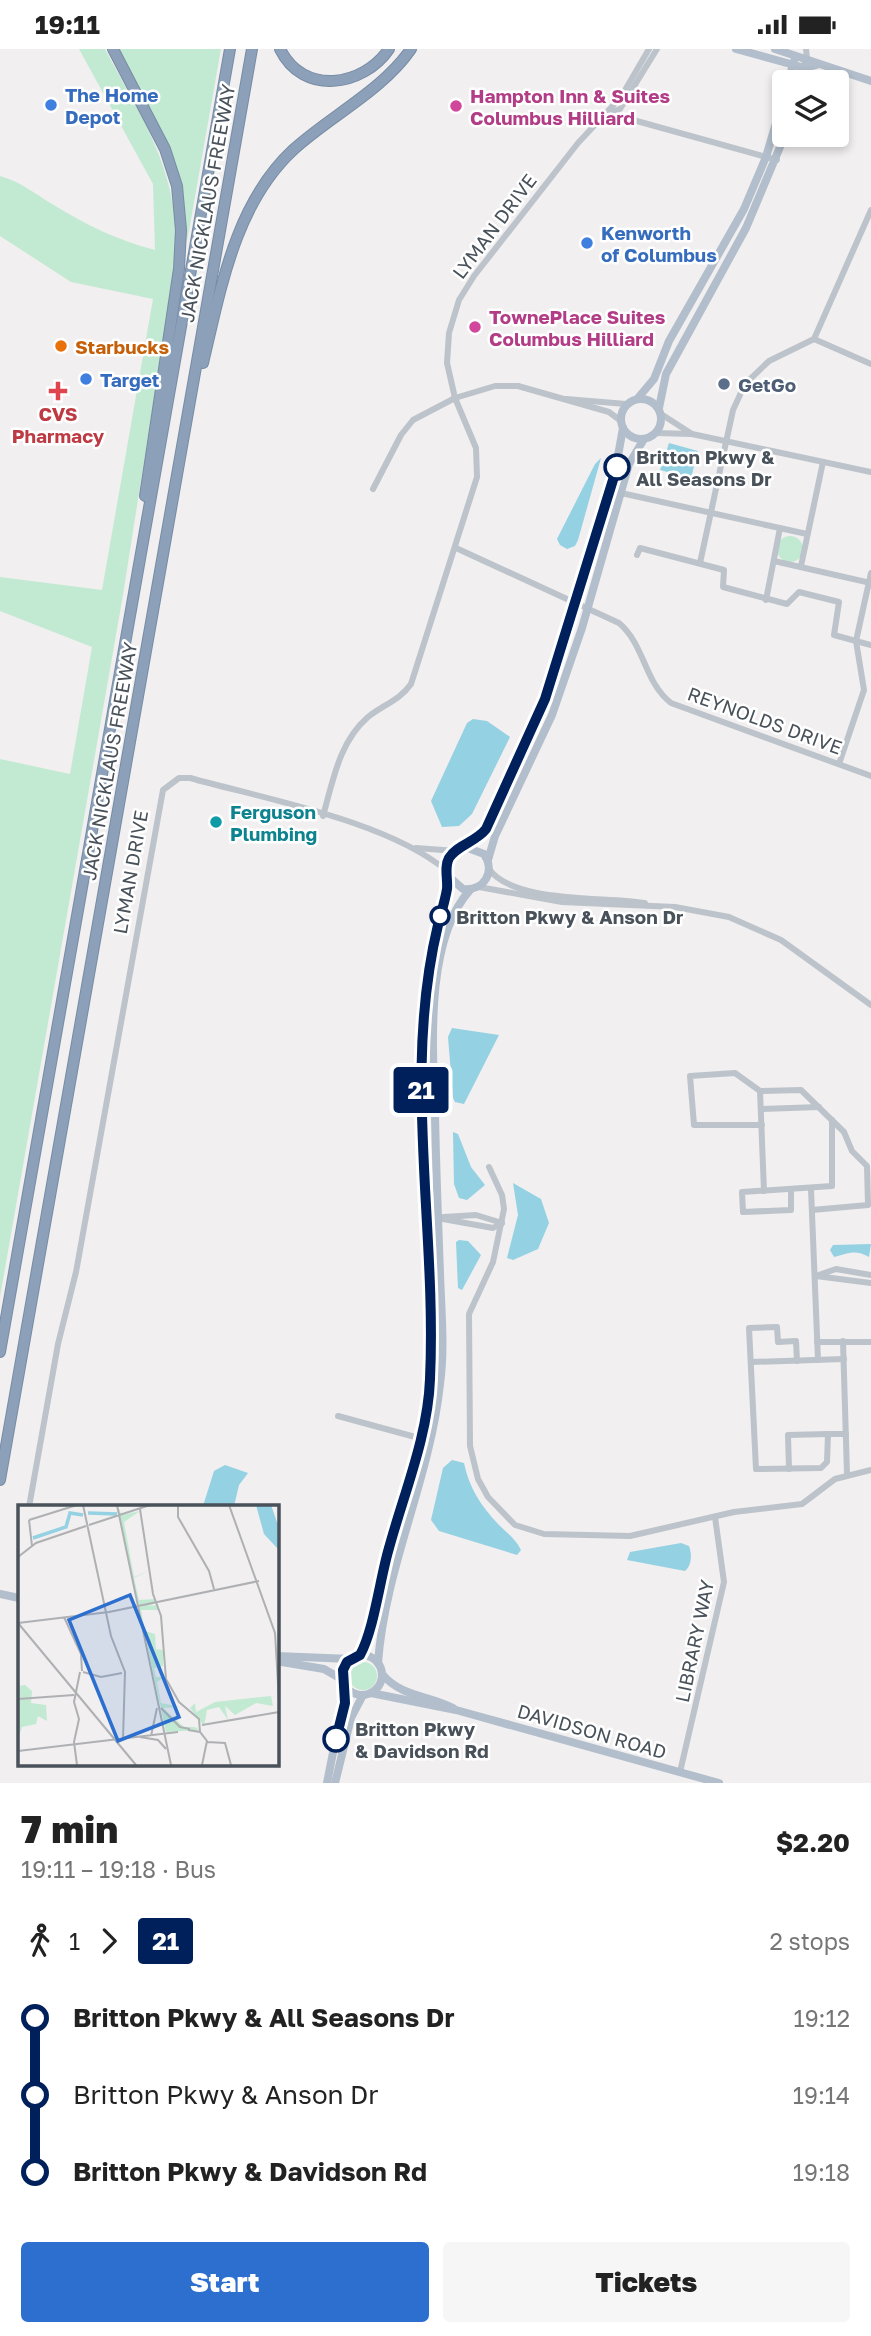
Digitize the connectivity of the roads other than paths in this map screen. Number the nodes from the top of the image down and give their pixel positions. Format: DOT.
graph roads {
  1 [pos="229,49"];
  2 [pos="252,49"];
  3 [pos="280,49"];
  4 [pos="389,49"];
  5 [pos="411,49"];
  6 [pos="649,49"];
  7 [pos="657,49"];
  8 [pos="736,49"];
  9 [pos="775,49"];
  10 [pos="113,50"];
  11 [pos="798,52"];
  12 [pos="806,58"];
  13 [pos="792,65"];
  14 [pos="791,70"];
  15 [pos="871,81"];
  16 [pos="608,113"];
  17 [pos="772,137"];
  18 [pos="781,147"];
  19 [pos="766,157"];
  20 [pos="777,160"];
  21 [pos="871,210"];
  22 [pos="814,339"];
  23 [pos="871,364"];
  24 [pos="455,398"];
  25 [pos="564,398"];
  26 [pos="638,398"];
  27 [pos="626,404"];
  28 [pos="660,411"];
  29 [pos="622,425"];
  30 [pos="656,433"];
  31 [pos="692,434"];
  32 [pos="644,439"];
  33 [pos="728,441"];
  34 [pos="181,455"];
  35 [pos="823,462"];
  36 [pos="871,472"];
  37 [pos="373,489"];
  38 [pos="621,493"];
  39 [pos="712,513"];
  40 [pos="780,528"];
  41 [pos="807,534"];
  42 [pos="456,548"];
  43 [pos="637,555"];
  44 [pos="774,561"];
  45 [pos="700,563"];
  46 [pos="138,566"];
  47 [pos="801,566"];
  48 [pos="871,573"];
  49 [pos="870,582"];
  50 [pos="766,600"];
  51 [pos="576,602"];
  52 [pos="588,608"];
  53 [pos="856,641"];
  54 [pos="871,645"];
  55 [pos="839,764"];
  56 [pos="871,776"];
  57 [pos="323,816"];
  58 [pos="465,847"];
  59 [pos="414,848"];
  60 [pos="456,851"];
  61 [pos="488,864"];
  62 [pos="447,873"];
  63 [pos="475,888"];
  64 [pos="664,906"];
  65 [pos="871,1005"];
  66 [pos="760,1091"];
  67 [pos="819,1107"];
  68 [pos="761,1109"];
  69 [pos="832,1120"];
  70 [pos="762,1125"];
  71 [pos="489,1167"];
  72 [pos="790,1189"];
  73 [pos="811,1189"];
  74 [pos="764,1191"];
  75 [pos="812,1210"];
  76 [pos="428,1218"];
  77 [pos="438,1218"];
  78 [pos="502,1223"];
  79 [pos="871,1275"];
  80 [pos="816,1276"];
  81 [pos="871,1283"];
  82 [pos="843,1341"];
  83 [pos="817,1342"];
  84 [pos="871,1342"];
  85 [pos="0,1352"];
  86 [pos="844,1359"];
  87 [pos="818,1360"];
  88 [pos="797,1361"];
  89 [pos="751,1362"];
  90 [pos="338,1416"];
  91 [pos="828,1434"];
  92 [pos="846,1434"];
  93 [pos="421,1438"];
  94 [pos="430,1441"];
  95 [pos="789,1469"];
  96 [pos="871,1470"];
  97 [pos="848,1474"];
  98 [pos="0,1480"];
  99 [pos="29,1505"];
  100 [pos="715,1517"];
  101 [pos="360,1655"];
  102 [pos="278,1656"];
  103 [pos="351,1659"];
  104 [pos="278,1661"];
  105 [pos="378,1663"];
  106 [pos="382,1674"];
  107 [pos="344,1683"];
  108 [pos="367,1694"];
  109 [pos="456,1710"];
  110 [pos="680,1772"];
  111 [pos="327,1783"];
  112 [pos="335,1783"];
  113 [pos="719,1783"];
  1 -- 46 [label="highway, JACK NICKLAUS FREEWAY"];
  2 -- 34 [label="highway, JACK NICKLAUS FREEWAY"];
  3 -- 4 [label="highway"];
  5 -- 34 [label="highway"];
  6 -- 16 [label="street, LYMAN DRIVE"];
  7 -- 16 [label="street, LYMAN DRIVE"];
  8 -- 13 [label="main road"];
  9 -- 11 [label="main road"];
  10 -- 46 [label="highway"];
  11 -- 12 [label="main road"];
  11 -- 13 [label="main road"];
  12 -- 13 [label="main road"];
  12 -- 15 [label="main road"];
  13 -- 14 [label="main road"];
  16 -- 19 [label="street"];
  16 -- 24 [label="street, LYMAN DRIVE"];
  17 -- 19 [label="main road"];
  18 -- 20 [label="main road"];
  19 -- 20 [label="street"];
  19 -- 26 [label="main road"];
  20 -- 28 [label="main road"];
  21 -- 22 [label="street"];
  22 -- 23 [label="street"];
  22 -- 33 [label="street"];
  24 -- 25 [label="street"];
  24 -- 37 [label="street"];
  24 -- 42 [label="street, LYMAN DRIVE"];
  25 -- 27 [label="street"];
  25 -- 29 [label="street"];
  26 -- 27 [label="main road"];
  26 -- 28 [label="main road"];
  27 -- 29 [label="main road"];
  28 -- 30 [label="main road"];
  28 -- 31 [label="street"];
  29 -- 32 [label="main road"];
  29 -- 51 [label="main road"];
  30 -- 31 [label="street"];
  30 -- 32 [label="main road"];
  31 -- 33 [label="street"];
  32 -- 38 [label="main road"];
  33 -- 35 [label="street"];
  33 -- 39 [label="street"];
  34 -- 98 [label="highway, JACK NICKLAUS FREEWAY"];
  35 -- 36 [label="street"];
  35 -- 41 [label="street"];
  38 -- 39 [label="street"];
  38 -- 52 [label="main road"];
  39 -- 40 [label="street"];
  39 -- 45 [label="street"];
  40 -- 41 [label="street"];
  40 -- 44 [label="street"];
  41 -- 47 [label="street"];
  42 -- 51 [label="street, REYNOLDS DRIVE"];
  42 -- 57 [label="street, LYMAN DRIVE"];
  43 -- 45 [label="street"];
  44 -- 47 [label="street"];
  44 -- 50 [label="street"];
  45 -- 50 [label="street"];
  46 -- 85 [label="highway, JACK NICKLAUS FREEWAY"];
  47 -- 49 [label="street"];
  48 -- 49 [label="street"];
  49 -- 53 [label="street"];
  50 -- 53 [label="street"];
  51 -- 52 [label="street, REYNOLDS DRIVE"];
  51 -- 58 [label="main road"];
  52 -- 55 [label="street, REYNOLDS DRIVE"];
  52 -- 61 [label="main road"];
  53 -- 54 [label="street"];
  53 -- 55 [label="street"];
  55 -- 56 [label="street, REYNOLDS DRIVE"];
  57 -- 59 [label="street"];
  57 -- 99 [label="street, LYMAN DRIVE"];
  58 -- 60 [label="main road"];
  58 -- 61 [label="main road"];
  59 -- 60 [label="street"];
  59 -- 62 [label="street"];
  60 -- 62 [label="main road"];
  61 -- 63 [label="main road"];
  61 -- 64 [label="street"];
  62 -- 63 [label="main road"];
  62 -- 76 [label="main road"];
  63 -- 64 [label="street"];
  63 -- 77 [label="main road"];
  64 -- 65 [label="street"];
  66 -- 67 [label="street"];
  66 -- 68 [label="street"];
  66 -- 70 [label="street"];
  67 -- 68 [label="street"];
  67 -- 69 [label="street"];
  68 -- 70 [label="street"];
  69 -- 73 [label="street"];
  69 -- 75 [label="street"];
  70 -- 74 [label="street"];
  71 -- 78 [label="street"];
  72 -- 73 [label="street"];
  72 -- 74 [label="street"];
  72 -- 74 [label="street"];
  73 -- 75 [label="street"];
  75 -- 80 [label="street"];
  76 -- 77 [label="street"];
  76 -- 93 [label="main road"];
  77 -- 78 [label="street"];
  77 -- 94 [label="main road"];
  78 -- 100 [label="street"];
  79 -- 80 [label="street"];
  80 -- 81 [label="street"];
  80 -- 83 [label="street"];
  82 -- 83 [label="street"];
  82 -- 84 [label="street"];
  82 -- 86 [label="street"];
  83 -- 87 [label="street"];
  86 -- 87 [label="street"];
  86 -- 92 [label="street"];
  87 -- 88 [label="street"];
  88 -- 89 [label="street"];
  88 -- 89 [label="street"];
  89 -- 95 [label="street"];
  90 -- 93 [label="street"];
  91 -- 92 [label="street"];
  91 -- 95 [label="street"];
  91 -- 95 [label="street"];
  92 -- 97 [label="street"];
  93 -- 94 [label="street"];
  93 -- 101 [label="main road"];
  94 -- 105 [label="main road"];
  96 -- 97 [label="street"];
  97 -- 100 [label="street"];
  100 -- 110 [label="street, LIBRARY WAY"];
  101 -- 103 [label="main road"];
  101 -- 105 [label="main road"];
  102 -- 103 [label="main road"];
  103 -- 107 [label="main road"];
  104 -- 107 [label="main road"];
  105 -- 106 [label="main road"];
  106 -- 108 [label="main road"];
  106 -- 109 [label="main road, DAVIDSON ROAD"];
  107 -- 108 [label="main road"];
  107 -- 111 [label="main road"];
  108 -- 109 [label="main road, DAVIDSON ROAD"];
  108 -- 112 [label="main road"];
  109 -- 110 [label="main road, DAVIDSON ROAD"];
  110 -- 113 [label="main road, DAVIDSON ROAD"];
}
